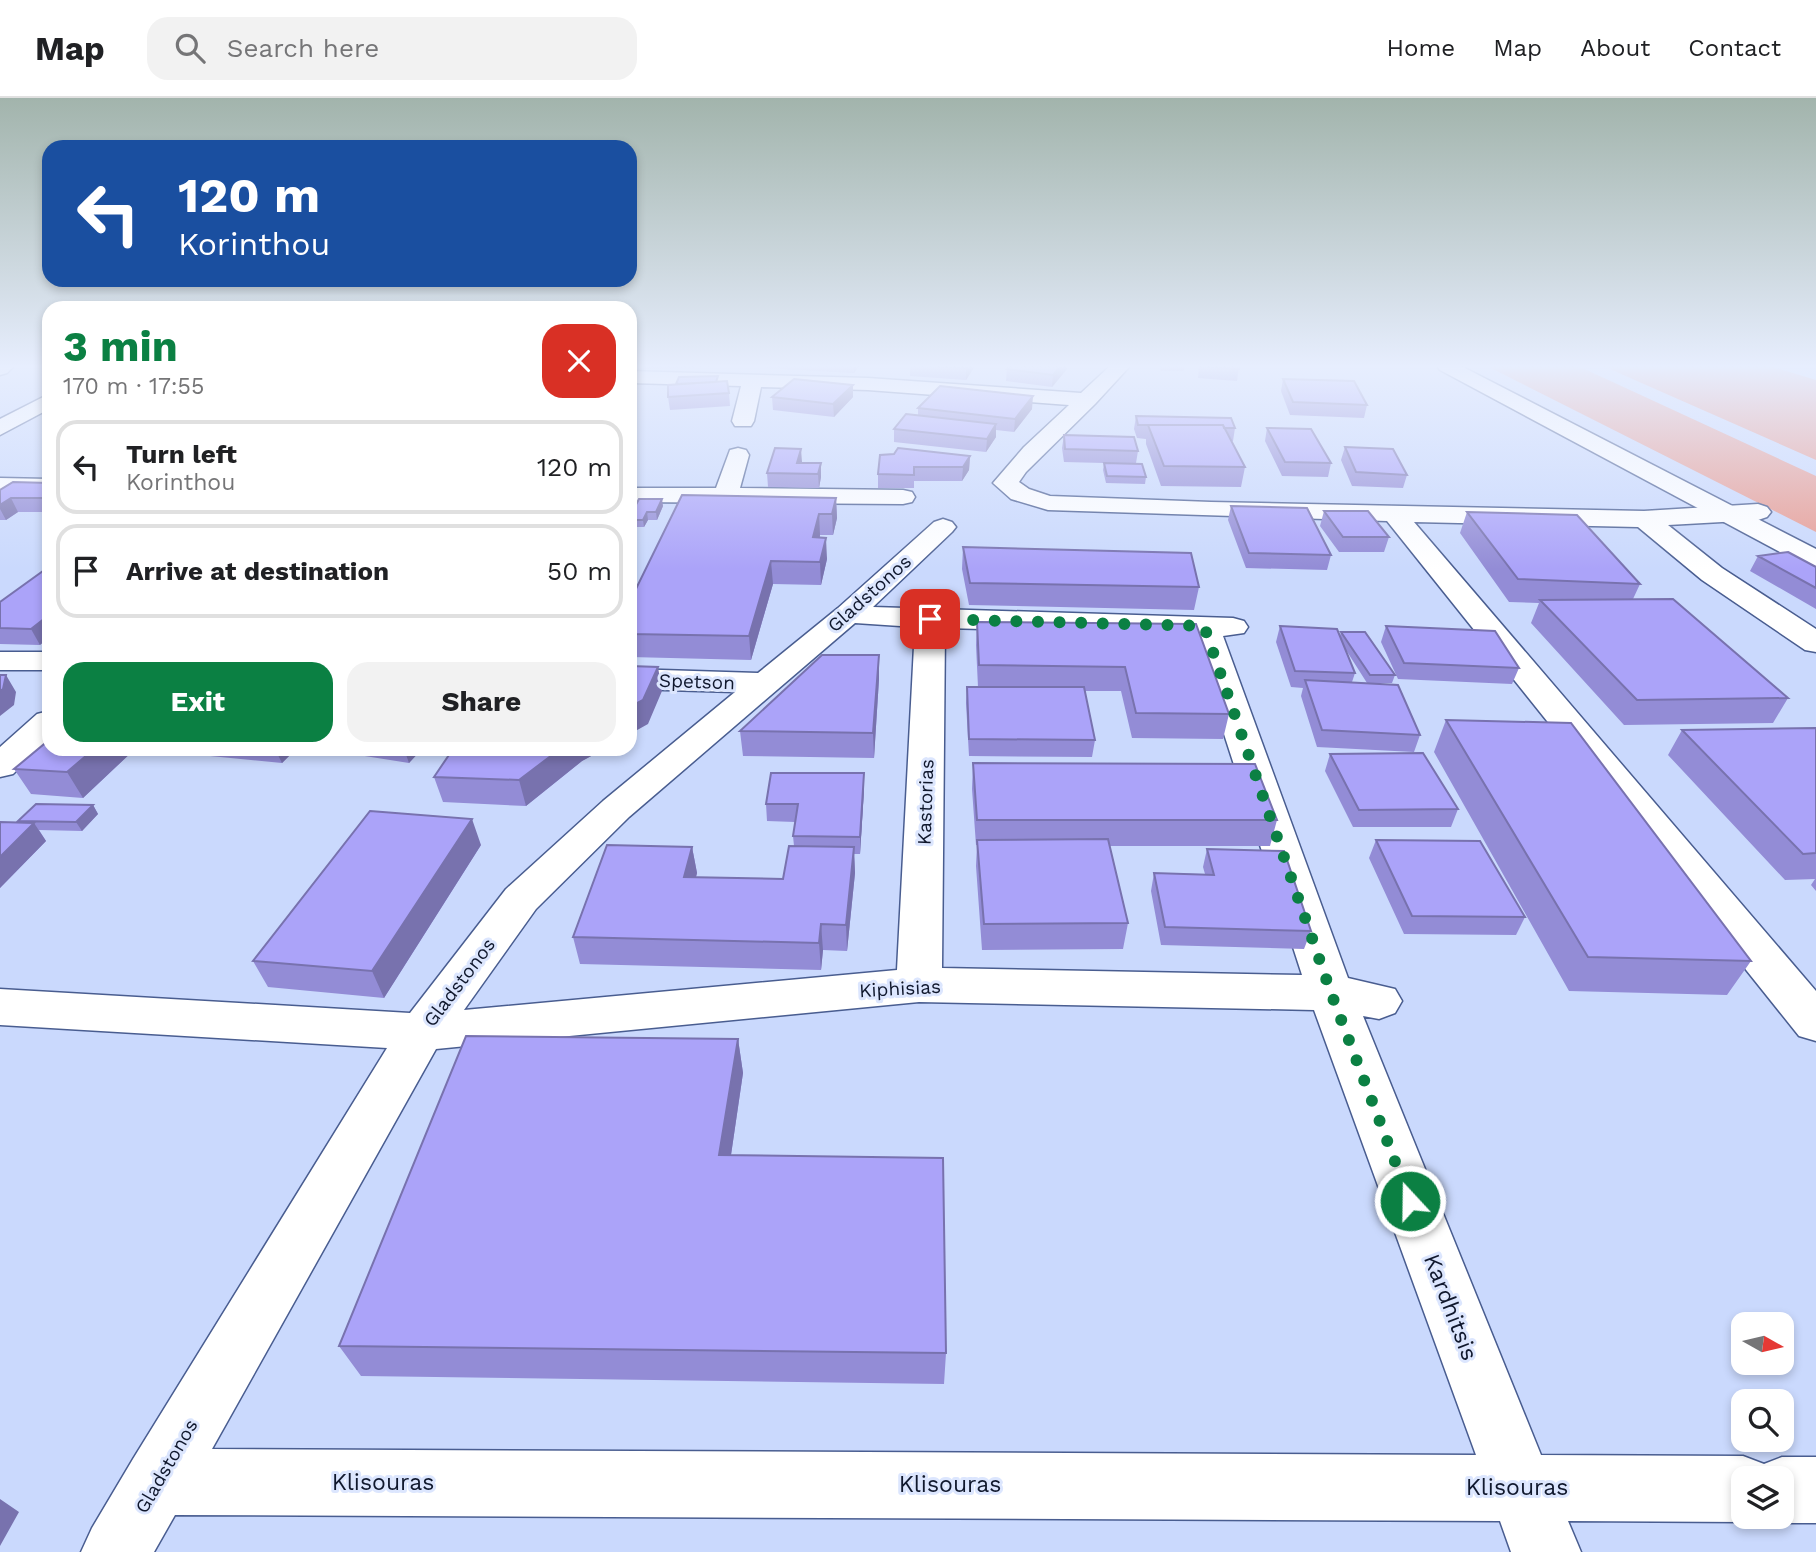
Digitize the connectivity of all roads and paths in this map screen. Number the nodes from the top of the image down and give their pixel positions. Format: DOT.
graph roads {
  1 [pos="1051,434"];
  2 [pos="1576,434"];
  3 [pos="1606,434"];
  4 [pos="738,455"];
  5 [pos="0,485"];
  6 [pos="42,486"];
  7 [pos="637,495"];
  8 [pos="725,497"];
  9 [pos="903,498"];
  10 [pos="1724,512"];
  11 [pos="1758,512"];
  12 [pos="1395,515"];
  13 [pos="1644,519"];
  14 [pos="943,527"];
  15 [pos="1816,541"];
  16 [pos="1816,560"];
  17 [pos="848,614"];
  18 [pos="930,619"];
  19 [pos="1816,643"];
  20 [pos="0,660"];
  21 [pos="42,661"];
  22 [pos="637,679"];
  23 [pos="764,683"];
  24 [pos="42,727"];
  25 [pos="0,766"];
  26 [pos="919,985"];
  27 [pos="1331,993"];
  28 [pos="1380,1001"];
  29 [pos="0,1007"];
  30 [pos="1816,1023"];
  31 [pos="422,1032"];
  32 [pos="156,1482"];
  33 [pos="1520,1486"];
  34 [pos="1731,1489"];
  35 [pos="1794,1490"];
  36 [pos="1816,1490"];
  37 [pos="116,1552"];
  38 [pos="1546,1552"];
  1 -- 12 [label="street"];
  2 -- 10 [label="street"];
  3 -- 11 [label="street"];
  4 -- 8 [label="street"];
  5 -- 6 [label="street"];
  7 -- 8 [label="street"];
  8 -- 9 [label="street"];
  10 -- 11 [label="street"];
  10 -- 13 [label="street"];
  10 -- 16 [label="street"];
  11 -- 15 [label="street"];
  12 -- 13 [label="street"];
  12 -- 30 [label="street"];
  13 -- 19 [label="street"];
  14 -- 17 [label="street, Gladstonos"];
  17 -- 18 [label="street"];
  17 -- 23 [label="street, Gladstonos"];
  18 -- 26 [label="street, Kastorias"];
  18 -- 27 [label="street, Kardhitsis"];
  20 -- 21 [label="street"];
  22 -- 23 [label="street, Spetson"];
  23 -- 31 [label="street, Gladstonos"];
  24 -- 25 [label="street"];
  26 -- 27 [label="street, Kiphisias"];
  26 -- 31 [label="street, Kiphisias"];
  27 -- 28 [label="street, Kiphisias"];
  27 -- 33 [label="street, Kardhitsis"];
  29 -- 31 [label="street, Kiphisias"];
  31 -- 32 [label="street, Gladstonos"];
  32 -- 33 [label="street, Klisouras"];
  32 -- 37 [label="street, Gladstonos"];
  33 -- 34 [label="street, Klisouras"];
  33 -- 38 [label="street, Kardhitsis"];
  35 -- 36 [label="street"];
}
